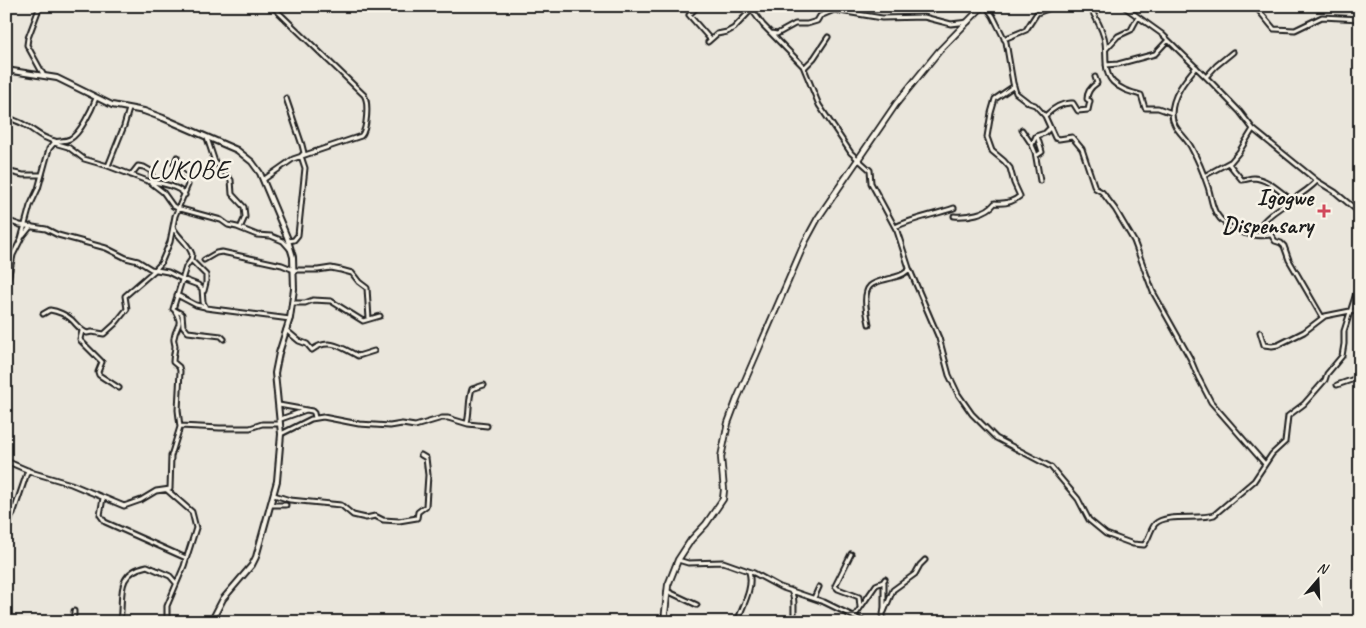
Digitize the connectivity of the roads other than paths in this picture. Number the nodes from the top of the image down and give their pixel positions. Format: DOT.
graph roads {
  1 [pos="40,6"];
  2 [pos="272,6"];
  3 [pos="698,6"];
  4 [pos="984,6"];
  5 [pos="990,6"];
  6 [pos="1056,6"];
  7 [pos="1090,6"];
  8 [pos="1123,6"];
  9 [pos="1193,6"];
  10 [pos="1200,6"];
  11 [pos="1256,6"];
  12 [pos="751,7"];
  13 [pos="990,12"];
  14 [pos="1138,17"];
  15 [pos="1360,19"];
  16 [pos="969,22"];
  17 [pos="771,33"];
  18 [pos="828,37"];
  19 [pos="1004,38"];
  20 [pos="1168,40"];
  21 [pos="1106,49"];
  22 [pos="1233,52"];
  23 [pos="1106,65"];
  24 [pos="1196,67"];
  25 [pos="804,68"];
  26 [pos="6,70"];
  27 [pos="43,74"];
  28 [pos="1206,76"];
  29 [pos="1096,77"];
  30 [pos="1014,86"];
  31 [pos="96,98"];
  32 [pos="286,98"];
  33 [pos="129,109"];
  34 [pos="1172,113"];
  35 [pos="6,114"];
  36 [pos="1045,116"];
  37 [pos="1050,127"];
  38 [pos="1253,129"];
  39 [pos="1022,130"];
  40 [pos="1037,136"];
  41 [pos="207,137"];
  42 [pos="55,142"];
  43 [pos="1032,145"];
  44 [pos="302,156"];
  45 [pos="1036,156"];
  46 [pos="177,157"];
  47 [pos="857,160"];
  48 [pos="1230,162"];
  49 [pos="108,166"];
  50 [pos="6,170"];
  51 [pos="41,175"];
  52 [pos="131,175"];
  53 [pos="1204,176"];
  54 [pos="263,180"];
  55 [pos="1317,181"];
  56 [pos="1040,182"];
  57 [pos="153,183"];
  58 [pos="184,195"];
  59 [pos="1293,201"];
  60 [pos="954,208"];
  61 [pos="179,209"];
  62 [pos="1360,213"];
  63 [pos="954,216"];
  64 [pos="6,220"];
  65 [pos="25,226"];
  66 [pos="31,226"];
  67 [pos="173,226"];
  68 [pos="895,227"];
  69 [pos="240,228"];
  70 [pos="1270,235"];
  71 [pos="21,239"];
  72 [pos="288,241"];
  73 [pos="291,250"];
  74 [pos="191,260"];
  75 [pos="204,260"];
  76 [pos="909,268"];
  77 [pos="155,270"];
  78 [pos="294,270"];
  79 [pos="182,280"];
  80 [pos="1360,281"];
  81 [pos="6,289"];
  82 [pos="203,294"];
  83 [pos="177,295"];
  84 [pos="292,303"];
  85 [pos="205,308"];
  86 [pos="175,311"];
  87 [pos="1350,311"];
  88 [pos="1360,312"];
  89 [pos="43,314"];
  90 [pos="380,316"];
  91 [pos="1322,317"];
  92 [pos="290,319"];
  93 [pos="370,319"];
  94 [pos="869,324"];
  95 [pos="286,330"];
  96 [pos="82,331"];
  97 [pos="1260,332"];
  98 [pos="224,339"];
  99 [pos="374,350"];
  100 [pos="1360,377"];
  101 [pos="484,385"];
  102 [pos="1337,385"];
  103 [pos="119,388"];
  104 [pos="280,405"];
  105 [pos="306,410"];
  106 [pos="314,418"];
  107 [pos="281,422"];
  108 [pos="467,423"];
  109 [pos="180,426"];
  110 [pos="487,426"];
  111 [pos="281,434"];
  112 [pos="421,455"];
  113 [pos="6,460"];
  114 [pos="1265,464"];
  115 [pos="28,470"];
  116 [pos="167,490"];
  117 [pos="274,496"];
  118 [pos="103,498"];
  119 [pos="6,501"];
  120 [pos="271,504"];
  121 [pos="286,505"];
  122 [pos="14,509"];
  123 [pos="11,516"];
  124 [pos="6,521"];
  125 [pos="6,541"];
  126 [pos="682,554"];
  127 [pos="850,554"];
  128 [pos="186,558"];
  129 [pos="678,560"];
  130 [pos="925,560"];
  131 [pos="685,562"];
  132 [pos="749,572"];
  133 [pos="176,584"];
  134 [pos="819,587"];
  135 [pos="667,590"];
  136 [pos="789,590"];
  137 [pos="814,598"];
  138 [pos="697,605"];
  139 [pos="860,607"];
  140 [pos="74,611"];
  141 [pos="884,612"];
  142 [pos="854,616"];
  143 [pos="71,622"];
  144 [pos="120,622"];
  145 [pos="167,622"];
  146 [pos="211,622"];
  147 [pos="664,622"];
  148 [pos="737,622"];
  149 [pos="795,622"];
  150 [pos="865,622"];
  151 [pos="882,622"];
  1 -- 27 [label="street"];
  2 -- 44 [label="street"];
  3 -- 12 [label="street"];
  4 -- 13 [label="street"];
  4 -- 16 [label="main road"];
  5 -- 13 [label="street"];
  6 -- 19 [label="street"];
  7 -- 21 [label="street"];
  8 -- 14 [label="street"];
  9 -- 10 [label="street"];
  11 -- 15 [label="street"];
  12 -- 17 [label="street"];
  13 -- 19 [label="street"];
  14 -- 20 [label="street"];
  14 -- 21 [label="street"];
  16 -- 17 [label="street"];
  16 -- 47 [label="main road"];
  17 -- 25 [label="street"];
  18 -- 25 [label="street"];
  19 -- 30 [label="street"];
  20 -- 23 [label="street"];
  20 -- 24 [label="street"];
  21 -- 23 [label="street"];
  22 -- 28 [label="street"];
  23 -- 34 [label="street"];
  24 -- 28 [label="street"];
  24 -- 34 [label="street"];
  25 -- 47 [label="street"];
  26 -- 27 [label="street"];
  27 -- 31 [label="street"];
  28 -- 38 [label="street"];
  29 -- 36 [label="street"];
  30 -- 36 [label="street"];
  30 -- 63 [label="street"];
  31 -- 33 [label="street"];
  31 -- 42 [label="street"];
  32 -- 44 [label="street"];
  33 -- 41 [label="street"];
  33 -- 49 [label="street"];
  34 -- 53 [label="street"];
  35 -- 42 [label="street"];
  36 -- 37 [label="street"];
  37 -- 40 [label="street"];
  37 -- 114 [label="street"];
  38 -- 48 [label="street"];
  38 -- 55 [label="street"];
  39 -- 43 [label="street"];
  40 -- 43 [label="street"];
  40 -- 45 [label="street"];
  41 -- 54 [label="street"];
  41 -- 69 [label="street"];
  42 -- 49 [label="street"];
  42 -- 51 [label="street"];
  43 -- 45 [label="street"];
  44 -- 54 [label="street"];
  44 -- 72 [label="street"];
  45 -- 56 [label="street"];
  46 -- 58 [label="street"];
  47 -- 68 [label="street"];
  47 -- 126 [label="main road"];
  48 -- 53 [label="street"];
  48 -- 59 [label="street"];
  49 -- 52 [label="street"];
  50 -- 51 [label="street"];
  51 -- 65 [label="street"];
  52 -- 57 [label="street"];
  52 -- 57 [label="street"];
  53 -- 70 [label="street"];
  54 -- 72 [label="street"];
  55 -- 59 [label="street"];
  55 -- 62 [label="street"];
  57 -- 58 [label="street"];
  57 -- 61 [label="street"];
  58 -- 61 [label="street"];
  59 -- 70 [label="street"];
  60 -- 68 [label="street"];
  61 -- 67 [label="street"];
  61 -- 69 [label="street"];
  64 -- 65 [label="street"];
  65 -- 66 [label="street"];
  65 -- 71 [label="street"];
  66 -- 71 [label="street"];
  66 -- 77 [label="street"];
  67 -- 74 [label="street"];
  67 -- 77 [label="street"];
  68 -- 76 [label="street"];
  69 -- 73 [label="street"];
  70 -- 91 [label="street"];
  71 -- 81 [label="street"];
  72 -- 73 [label="street"];
  73 -- 78 [label="street"];
  74 -- 79 [label="street"];
  74 -- 82 [label="street"];
  75 -- 78 [label="street"];
  76 -- 94 [label="street"];
  76 -- 114 [label="street"];
  77 -- 79 [label="street"];
  77 -- 96 [label="street"];
  78 -- 84 [label="street"];
  78 -- 93 [label="street"];
  79 -- 82 [label="street"];
  79 -- 83 [label="street"];
  80 -- 87 [label="street"];
  82 -- 85 [label="street"];
  83 -- 85 [label="street"];
  83 -- 86 [label="street"];
  84 -- 92 [label="street"];
  84 -- 93 [label="street"];
  85 -- 92 [label="street"];
  86 -- 98 [label="street"];
  86 -- 109 [label="street"];
  87 -- 88 [label="street"];
  87 -- 91 [label="street"];
  87 -- 114 [label="street"];
  89 -- 96 [label="street"];
  90 -- 93 [label="street"];
  91 -- 97 [label="street"];
  92 -- 95 [label="street"];
  95 -- 99 [label="street"];
  95 -- 104 [label="street"];
  96 -- 103 [label="street"];
  100 -- 102 [label="street"];
  101 -- 108 [label="street"];
  104 -- 105 [label="street"];
  104 -- 107 [label="street"];
  105 -- 106 [label="street"];
  105 -- 107 [label="street"];
  106 -- 108 [label="street"];
  106 -- 111 [label="street"];
  107 -- 109 [label="street"];
  107 -- 111 [label="street"];
  108 -- 110 [label="street"];
  109 -- 116 [label="street"];
  111 -- 117 [label="street"];
  112 -- 117 [label="street"];
  113 -- 115 [label="street"];
  115 -- 118 [label="street"];
  115 -- 122 [label="street"];
  116 -- 118 [label="street"];
  116 -- 128 [label="street"];
  117 -- 120 [label="street"];
  118 -- 128 [label="street"];
  119 -- 122 [label="street"];
  120 -- 121 [label="street"];
  120 -- 146 [label="street"];
  122 -- 123 [label="street"];
  123 -- 124 [label="street"];
  123 -- 125 [label="street"];
  126 -- 129 [label="main road"];
  126 -- 131 [label="street"];
  127 -- 139 [label="street"];
  128 -- 133 [label="street"];
  129 -- 131 [label="street"];
  129 -- 135 [label="main road"];
  130 -- 141 [label="street"];
  131 -- 132 [label="street"];
  132 -- 136 [label="street"];
  132 -- 148 [label="street"];
  133 -- 144 [label="street"];
  133 -- 145 [label="street"];
  134 -- 137 [label="street"];
  135 -- 138 [label="street"];
  135 -- 147 [label="main road"];
  136 -- 137 [label="street"];
  136 -- 149 [label="street"];
  137 -- 142 [label="street"];
  139 -- 141 [label="street"];
  139 -- 142 [label="street"];
  140 -- 143 [label="street"];
  141 -- 151 [label="street"];
  142 -- 150 [label="street"];
}
